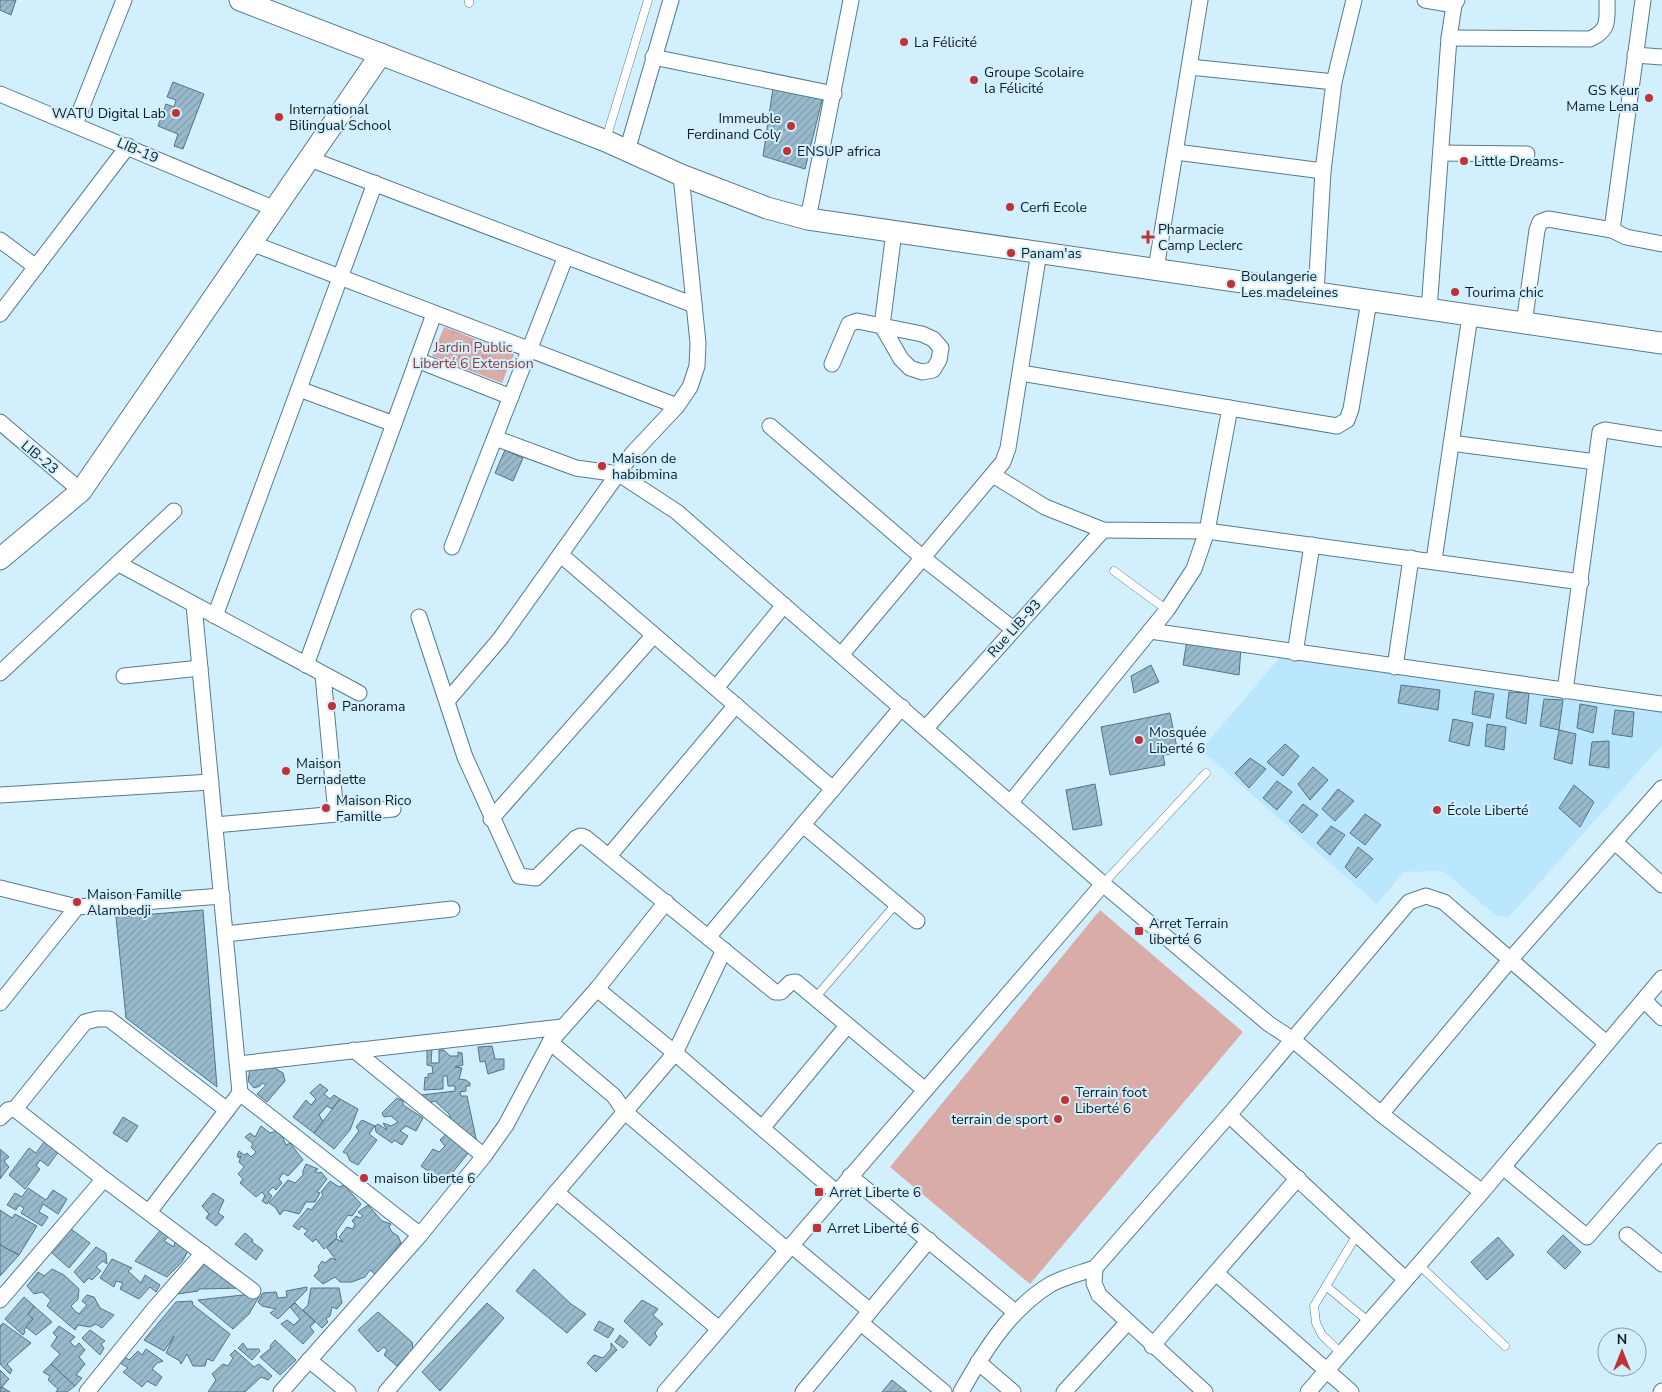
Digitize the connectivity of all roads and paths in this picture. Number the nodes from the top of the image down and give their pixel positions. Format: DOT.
graph roads {
  1 [pos="124,0"];
  2 [pos="240,0"];
  3 [pos="648,0"];
  4 [pos="671,0"];
  5 [pos="850,0"];
  6 [pos="1200,0"];
  7 [pos="1354,0"];
  8 [pos="1425,0"];
  9 [pos="1608,0"];
  10 [pos="1643,0"];
  11 [pos="1456,2"];
  12 [pos="1449,38"];
  13 [pos="381,54"];
  14 [pos="1635,55"];
  15 [pos="653,57"];
  16 [pos="1662,57"];
  17 [pos="1190,67"];
  18 [pos="1334,82"];
  19 [pos="0,94"];
  20 [pos="834,94"];
  21 [pos="75,124"];
  22 [pos="606,141"];
  23 [pos="128,146"];
  24 [pos="627,151"];
  25 [pos="1176,152"];
  26 [pos="1441,153"];
  27 [pos="1527,154"];
  28 [pos="310,158"];
  29 [pos="1323,171"];
  30 [pos="681,176"];
  31 [pos="375,184"];
  32 [pos="275,209"];
  33 [pos="808,218"];
  34 [pos="1612,230"];
  35 [pos="894,232"];
  36 [pos="0,240"];
  37 [pos="251,244"];
  38 [pos="1662,244"];
  39 [pos="1039,252"];
  40 [pos="566,256"];
  41 [pos="36,267"];
  42 [pos="1156,270"];
  43 [pos="340,278"];
  44 [pos="1316,293"];
  45 [pos="1368,301"];
  46 [pos="694,304"];
  47 [pos="1429,310"];
  48 [pos="0,314"];
  49 [pos="434,314"];
  50 [pos="1470,316"];
  51 [pos="1524,324"];
  52 [pos="1662,343"];
  53 [pos="530,350"];
  54 [pos="417,360"];
  55 [pos="832,364"];
  56 [pos="1020,373"];
  57 [pos="299,389"];
  58 [pos="511,398"];
  59 [pos="677,406"];
  60 [pos="1230,408"];
  61 [pos="0,422"];
  62 [pos="394,424"];
  63 [pos="770,426"];
  64 [pos="495,438"];
  65 [pos="1662,439"];
  66 [pos="1451,443"];
  67 [pos="1596,462"];
  68 [pos="619,474"];
  69 [pos="993,475"];
  70 [pos="81,491"];
  71 [pos="174,511"];
  72 [pos="1104,530"];
  73 [pos="1207,531"];
  74 [pos="1312,545"];
  75 [pos="452,547"];
  76 [pos="561,555"];
  77 [pos="0,558"];
  78 [pos="923,558"];
  79 [pos="1411,558"];
  80 [pos="1434,560"];
  81 [pos="119,564"];
  82 [pos="1114,571"];
  83 [pos="1581,582"];
  84 [pos="194,605"];
  85 [pos="784,605"];
  86 [pos="1167,610"];
  87 [pos="215,616"];
  88 [pos="419,617"];
  89 [pos="1013,629"];
  90 [pos="1150,632"];
  91 [pos="654,635"];
  92 [pos="1296,653"];
  93 [pos="841,655"];
  94 [pos="306,666"];
  95 [pos="1395,667"];
  96 [pos="200,668"];
  97 [pos="0,673"];
  98 [pos="323,675"];
  99 [pos="124,676"];
  100 [pos="716,688"];
  101 [pos="1565,691"];
  102 [pos="359,693"];
  103 [pos="448,700"];
  104 [pos="1662,704"];
  105 [pos="736,706"];
  106 [pos="902,707"];
  107 [pos="926,728"];
  108 [pos="1206,773"];
  109 [pos="211,782"];
  110 [pos="1662,788"];
  111 [pos="833,789"];
  112 [pos="0,795"];
  113 [pos="1011,802"];
  114 [pos="393,809"];
  115 [pos="336,814"];
  116 [pos="491,819"];
  117 [pos="215,825"];
  118 [pos="803,825"];
  119 [pos="1616,843"];
  120 [pos="609,856"];
  121 [pos="1104,884"];
  122 [pos="1662,884"];
  123 [pos="0,888"];
  124 [pos="222,896"];
  125 [pos="666,902"];
  126 [pos="896,904"];
  127 [pos="77,907"];
  128 [pos="452,909"];
  129 [pos="917,921"];
  130 [pos="225,934"];
  131 [pos="709,936"];
  132 [pos="724,950"];
  133 [pos="1510,960"];
  134 [pos="1662,978"];
  135 [pos="597,989"];
  136 [pos="815,998"];
  137 [pos="1644,1000"];
  138 [pos="0,1003"];
  139 [pos="1662,1018"];
  140 [pos="847,1026"];
  141 [pos="562,1027"];
  142 [pos="1292,1039"];
  143 [pos="550,1042"];
  144 [pos="1606,1043"];
  145 [pos="354,1050"];
  146 [pos="675,1053"];
  147 [pos="238,1064"];
  148 [pos="924,1090"];
  149 [pos="240,1093"];
  150 [pos="15,1108"];
  151 [pos="227,1110"];
  152 [pos="625,1112"];
  153 [pos="1381,1114"];
  154 [pos="1229,1115"];
  155 [pos="0,1118"];
  156 [pos="763,1128"];
  157 [pos="484,1156"];
  158 [pos="1659,1159"];
  159 [pos="1503,1167"];
  160 [pos="850,1176"];
  161 [pos="1298,1178"];
  162 [pos="104,1179"];
  163 [pos="556,1192"];
  164 [pos="836,1192"];
  165 [pos="1482,1192"];
  166 [pos="149,1212"];
  167 [pos="1358,1233"];
  168 [pos="420,1235"];
  169 [pos="1627,1235"];
  170 [pos="929,1240"];
  171 [pos="789,1247"];
  172 [pos="203,1253"];
  173 [pos="1418,1264"];
  174 [pos="1662,1264"];
  175 [pos="1095,1268"];
  176 [pos="1216,1273"];
  177 [pos="1405,1279"];
  178 [pos="1326,1286"];
  179 [pos="253,1291"];
  180 [pos="0,1300"];
  181 [pos="1016,1312"];
  182 [pos="866,1317"];
  183 [pos="1368,1322"];
  184 [pos="1128,1323"];
  185 [pos="719,1329"];
  186 [pos="1152,1346"];
  187 [pos="1505,1346"];
  188 [pos="1341,1353"];
  189 [pos="309,1360"];
  190 [pos="978,1362"];
  191 [pos="1327,1370"];
  192 [pos="87,1392"];
  193 [pos="281,1392"];
  194 [pos="348,1392"];
  195 [pos="386,1392"];
  196 [pos="665,1392"];
  197 [pos="803,1392"];
  198 [pos="944,1392"];
  199 [pos="961,1392"];
  200 [pos="1014,1392"];
  201 [pos="1064,1392"];
  202 [pos="1205,1392"];
  203 [pos="1308,1392"];
  204 [pos="1351,1392"];
  1 -- 21 [label="street"];
  2 -- 13 [label="street"];
  3 -- 22 [label="lane"];
  4 -- 15 [label="street"];
  5 -- 20 [label="street"];
  6 -- 17 [label="street"];
  7 -- 18 [label="street"];
  8 -- 11 [label="street"];
  9 -- 12 [label="street"];
  10 -- 14 [label="street"];
  11 -- 12 [label="street"];
  12 -- 26 [label="street"];
  13 -- 22 [label="street"];
  13 -- 28 [label="street"];
  14 -- 16 [label="street"];
  14 -- 34 [label="street"];
  15 -- 20 [label="street"];
  15 -- 24 [label="street"];
  17 -- 18 [label="street"];
  17 -- 25 [label="street"];
  18 -- 29 [label="street"];
  19 -- 21 [label="street, LIB-19"];
  20 -- 33 [label="street"];
  21 -- 23 [label="street, LIB-19"];
  22 -- 24 [label="street"];
  23 -- 32 [label="street, LIB-19"];
  23 -- 41 [label="street"];
  24 -- 30 [label="street"];
  25 -- 29 [label="street"];
  25 -- 42 [label="street"];
  26 -- 27 [label="street"];
  26 -- 47 [label="street"];
  28 -- 31 [label="street"];
  28 -- 32 [label="street"];
  29 -- 44 [label="street"];
  30 -- 33 [label="street"];
  30 -- 46 [label="street"];
  31 -- 40 [label="street"];
  31 -- 43 [label="street"];
  32 -- 37 [label="street"];
  33 -- 35 [label="street"];
  34 -- 38 [label="street"];
  34 -- 51 [label="street"];
  35 -- 39 [label="street"];
  35 -- 55 [label="street"];
  36 -- 41 [label="street"];
  37 -- 43 [label="street"];
  37 -- 70 [label="street"];
  39 -- 42 [label="street"];
  39 -- 56 [label="street"];
  40 -- 46 [label="street"];
  40 -- 53 [label="street"];
  41 -- 48 [label="street"];
  42 -- 44 [label="street"];
  43 -- 49 [label="street"];
  43 -- 57 [label="street"];
  44 -- 45 [label="street"];
  45 -- 47 [label="street"];
  45 -- 60 [label="street"];
  46 -- 59 [label="street"];
  47 -- 50 [label="street"];
  49 -- 53 [label="street"];
  49 -- 54 [label="street"];
  50 -- 51 [label="street"];
  50 -- 66 [label="street"];
  51 -- 52 [label="street"];
  53 -- 58 [label="street"];
  53 -- 59 [label="street"];
  54 -- 58 [label="street"];
  54 -- 62 [label="street"];
  56 -- 60 [label="street"];
  56 -- 69 [label="street"];
  57 -- 62 [label="street"];
  57 -- 87 [label="street"];
  58 -- 64 [label="street"];
  59 -- 68 [label="street"];
  60 -- 73 [label="street"];
  61 -- 70 [label="street, LIB-23"];
  62 -- 94 [label="street"];
  63 -- 78 [label="street"];
  64 -- 68 [label="street"];
  64 -- 75 [label="street"];
  65 -- 67 [label="street"];
  66 -- 67 [label="street"];
  66 -- 80 [label="street"];
  67 -- 83 [label="street"];
  68 -- 76 [label="street"];
  68 -- 85 [label="street"];
  69 -- 72 [label="street"];
  69 -- 78 [label="street"];
  70 -- 77 [label="street"];
  71 -- 81 [label="street"];
  72 -- 73 [label="street"];
  72 -- 89 [label="street, Rue LIB-93"];
  73 -- 74 [label="street"];
  73 -- 86 [label="street"];
  74 -- 79 [label="street"];
  74 -- 92 [label="street"];
  76 -- 91 [label="street"];
  76 -- 103 [label="street"];
  78 -- 89 [label="street"];
  78 -- 93 [label="street"];
  79 -- 80 [label="street"];
  79 -- 95 [label="street"];
  80 -- 83 [label="street"];
  81 -- 84 [label="street"];
  81 -- 97 [label="street"];
  82 -- 86 [label="lane"];
  83 -- 101 [label="street"];
  84 -- 87 [label="street"];
  84 -- 96 [label="street"];
  85 -- 93 [label="street"];
  85 -- 100 [label="street"];
  86 -- 90 [label="street"];
  87 -- 94 [label="street"];
  88 -- 103 [label="street"];
  89 -- 107 [label="street, Rue LIB-93"];
  90 -- 92 [label="street"];
  90 -- 113 [label="street"];
  91 -- 100 [label="street"];
  91 -- 116 [label="street"];
  92 -- 95 [label="street"];
  93 -- 106 [label="street"];
  94 -- 98 [label="street"];
  95 -- 101 [label="street"];
  96 -- 99 [label="street"];
  96 -- 109 [label="street"];
  98 -- 102 [label="street"];
  98 -- 115 [label="street"];
  100 -- 105 [label="street"];
  101 -- 104 [label="street"];
  103 -- 116 [label="street"];
  105 -- 111 [label="street"];
  105 -- 120 [label="street"];
  106 -- 107 [label="street"];
  106 -- 111 [label="street"];
  107 -- 113 [label="street"];
  108 -- 121 [label="lane"];
  109 -- 112 [label="street"];
  109 -- 117 [label="street"];
  110 -- 119 [label="street"];
  111 -- 118 [label="street"];
  113 -- 121 [label="street"];
  114 -- 115 [label="street"];
  115 -- 117 [label="street"];
  116 -- 120 [label="street"];
  117 -- 124 [label="street"];
  118 -- 126 [label="street"];
  118 -- 131 [label="street"];
  119 -- 122 [label="street"];
  119 -- 133 [label="street"];
  120 -- 125 [label="street"];
  121 -- 142 [label="street"];
  121 -- 148 [label="street"];
  123 -- 127 [label="street"];
  124 -- 127 [label="street"];
  124 -- 130 [label="street"];
  125 -- 131 [label="street"];
  125 -- 135 [label="street"];
  126 -- 129 [label="street"];
  126 -- 136 [label="lane"];
  127 -- 138 [label="street"];
  128 -- 130 [label="street"];
  130 -- 147 [label="street"];
  131 -- 132 [label="street"];
  132 -- 136 [label="street"];
  132 -- 146 [label="street"];
  133 -- 142 [label="street"];
  133 -- 144 [label="street"];
  133 -- 153 [label="street"];
  134 -- 137 [label="street"];
  135 -- 141 [label="street"];
  135 -- 146 [label="street"];
  136 -- 140 [label="street"];
  137 -- 139 [label="street"];
  137 -- 144 [label="street"];
  140 -- 148 [label="street"];
  140 -- 156 [label="street"];
  141 -- 143 [label="street"];
  141 -- 145 [label="street"];
  142 -- 153 [label="street"];
  142 -- 154 [label="street"];
  143 -- 152 [label="street"];
  143 -- 157 [label="street"];
  144 -- 159 [label="street"];
  145 -- 147 [label="street"];
  145 -- 157 [label="street"];
  146 -- 152 [label="street"];
  146 -- 156 [label="street"];
  147 -- 149 [label="street"];
  148 -- 160 [label="street"];
  149 -- 151 [label="street"];
  149 -- 168 [label="street"];
  150 -- 151 [label="street"];
  150 -- 155 [label="street"];
  150 -- 162 [label="street"];
  151 -- 166 [label="street"];
  152 -- 163 [label="street"];
  152 -- 171 [label="street"];
  153 -- 165 [label="street"];
  154 -- 161 [label="street"];
  154 -- 175 [label="street"];
  156 -- 164 [label="street"];
  157 -- 168 [label="street"];
  158 -- 159 [label="street"];
  159 -- 165 [label="street"];
  160 -- 164 [label="street"];
  160 -- 170 [label="street"];
  161 -- 167 [label="street"];
  161 -- 176 [label="street"];
  162 -- 166 [label="street"];
  162 -- 180 [label="street"];
  163 -- 185 [label="street"];
  163 -- 195 [label="street"];
  164 -- 171 [label="street"];
  165 -- 173 [label="street"];
  166 -- 172 [label="street"];
  167 -- 177 [label="street"];
  167 -- 178 [label="lane"];
  168 -- 189 [label="street"];
  169 -- 174 [label="street"];
  170 -- 181 [label="street"];
  170 -- 182 [label="street"];
  171 -- 182 [label="street"];
  171 -- 185 [label="street"];
  172 -- 179 [label="street"];
  172 -- 192 [label="street"];
  173 -- 177 [label="street"];
  173 -- 187 [label="lane"];
  175 -- 181 [label="street"];
  175 -- 184 [label="street"];
  176 -- 186 [label="street"];
  176 -- 191 [label="street"];
  177 -- 183 [label="street"];
  178 -- 183 [label="lane"];
  178 -- 188 [label="lane"];
  181 -- 190 [label="street"];
  182 -- 197 [label="street"];
  182 -- 198 [label="street"];
  183 -- 188 [label="street"];
  184 -- 186 [label="street"];
  184 -- 201 [label="street"];
  185 -- 196 [label="street"];
  186 -- 202 [label="street"];
  188 -- 191 [label="street"];
  189 -- 193 [label="street"];
  189 -- 194 [label="street"];
  190 -- 199 [label="street"];
  190 -- 200 [label="street"];
  191 -- 203 [label="street"];
  191 -- 204 [label="street"];
}
